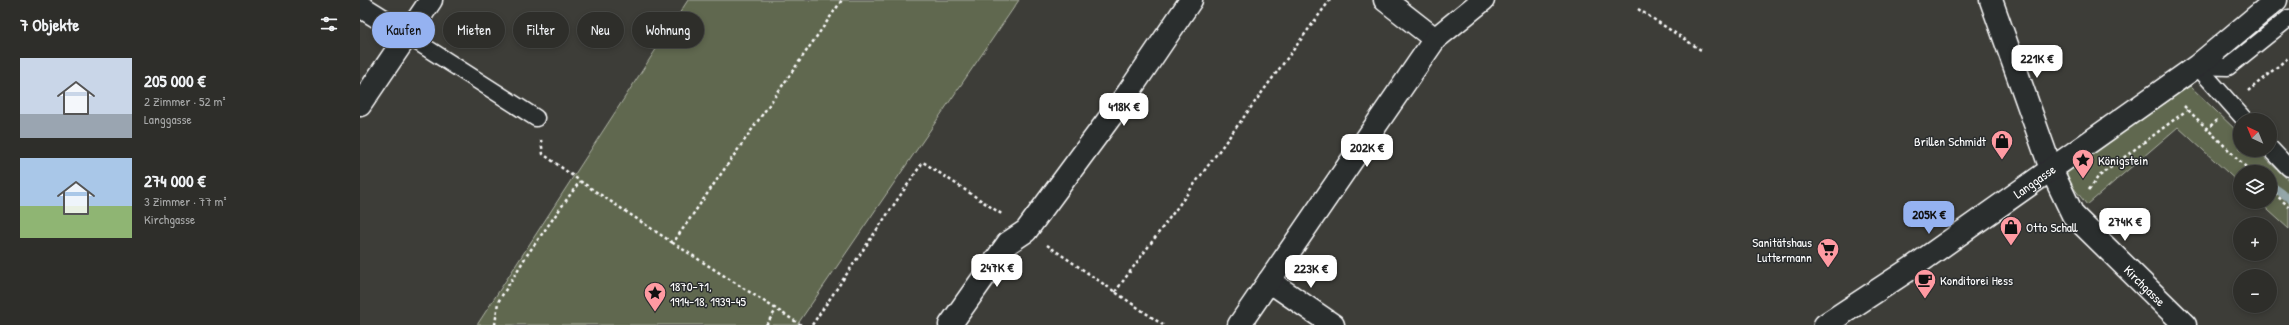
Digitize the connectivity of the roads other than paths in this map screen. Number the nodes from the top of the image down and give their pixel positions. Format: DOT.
graph roads {
  1 [pos="431,0"];
  2 [pos="1191,0"];
  3 [pos="1385,0"];
  4 [pos="1483,0"];
  5 [pos="1991,0"];
  6 [pos="2276,0"];
  7 [pos="360,6"];
  8 [pos="423,12"];
  9 [pos="372,14"];
  10 [pos="2289,18"];
  11 [pos="1435,39"];
  12 [pos="400,48"];
  13 [pos="427,48"];
  14 [pos="2197,66"];
  15 [pos="360,105"];
  16 [pos="2239,113"];
  17 [pos="536,118"];
  18 [pos="2277,150"];
  19 [pos="2289,168"];
  20 [pos="2051,169"];
  21 [pos="1269,281"];
  22 [pos="950,325"];
  23 [pos="1239,325"];
  24 [pos="1333,325"];
  25 [pos="1824,325"];
  26 [pos="2184,325"];
  1 -- 8 [label="street"];
  2 -- 22 [label="street"];
  3 -- 11 [label="street"];
  4 -- 11 [label="street"];
  5 -- 20 [label="street, Kirchgasse"];
  6 -- 14 [label="street, Langgasse"];
  7 -- 9 [label="street"];
  10 -- 14 [label="lane"];
  11 -- 21 [label="street"];
  12 -- 15 [label="street"];
  13 -- 17 [label="lane"];
  14 -- 16 [label="lane"];
  14 -- 20 [label="street, Langgasse"];
  18 -- 19 [label="lane"];
  20 -- 25 [label="street, Langgasse"];
  20 -- 26 [label="street, Kirchgasse"];
  21 -- 23 [label="street"];
  21 -- 24 [label="street"];
}
